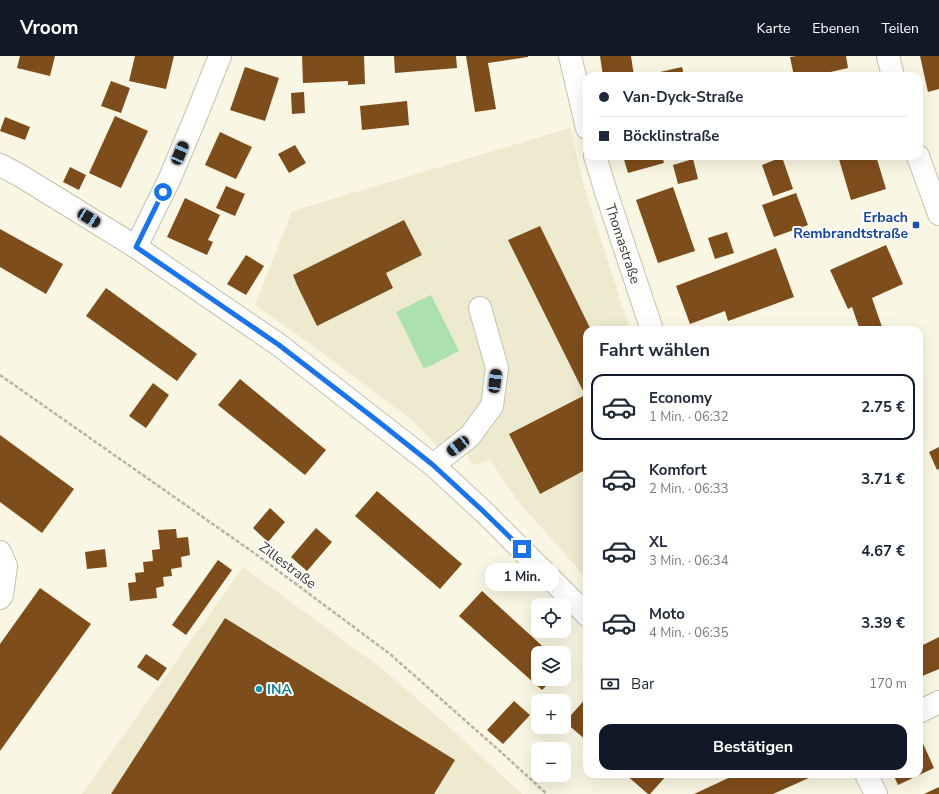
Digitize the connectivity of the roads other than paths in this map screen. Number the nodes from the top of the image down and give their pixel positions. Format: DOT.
graph roads {
  1 [pos="220,56"];
  2 [pos="570,56"];
  3 [pos="888,56"];
  4 [pos="893,72"];
  5 [pos="583,111"];
  6 [pos="596,160"];
  7 [pos="919,160"];
  8 [pos="0,165"];
  9 [pos="939,214"];
  10 [pos="136,247"];
  11 [pos="480,308"];
  12 [pos="651,326"];
  13 [pos="433,465"];
  14 [pos="0,552"];
  15 [pos="0,598"];
  16 [pos="583,611"];
  17 [pos="939,702"];
  18 [pos="923,710"];
  19 [pos="868,778"];
  20 [pos="876,794"];
  1 -- 10 [label="street"];
  2 -- 5 [label="street"];
  3 -- 4 [label="street"];
  6 -- 12 [label="street, Thomastraße"];
  7 -- 9 [label="street"];
  8 -- 10 [label="street"];
  10 -- 13 [label="street"];
  11 -- 13 [label="street"];
  13 -- 16 [label="street"];
  14 -- 15 [label="street"];
  17 -- 18 [label="street"];
  19 -- 20 [label="street"];
}
